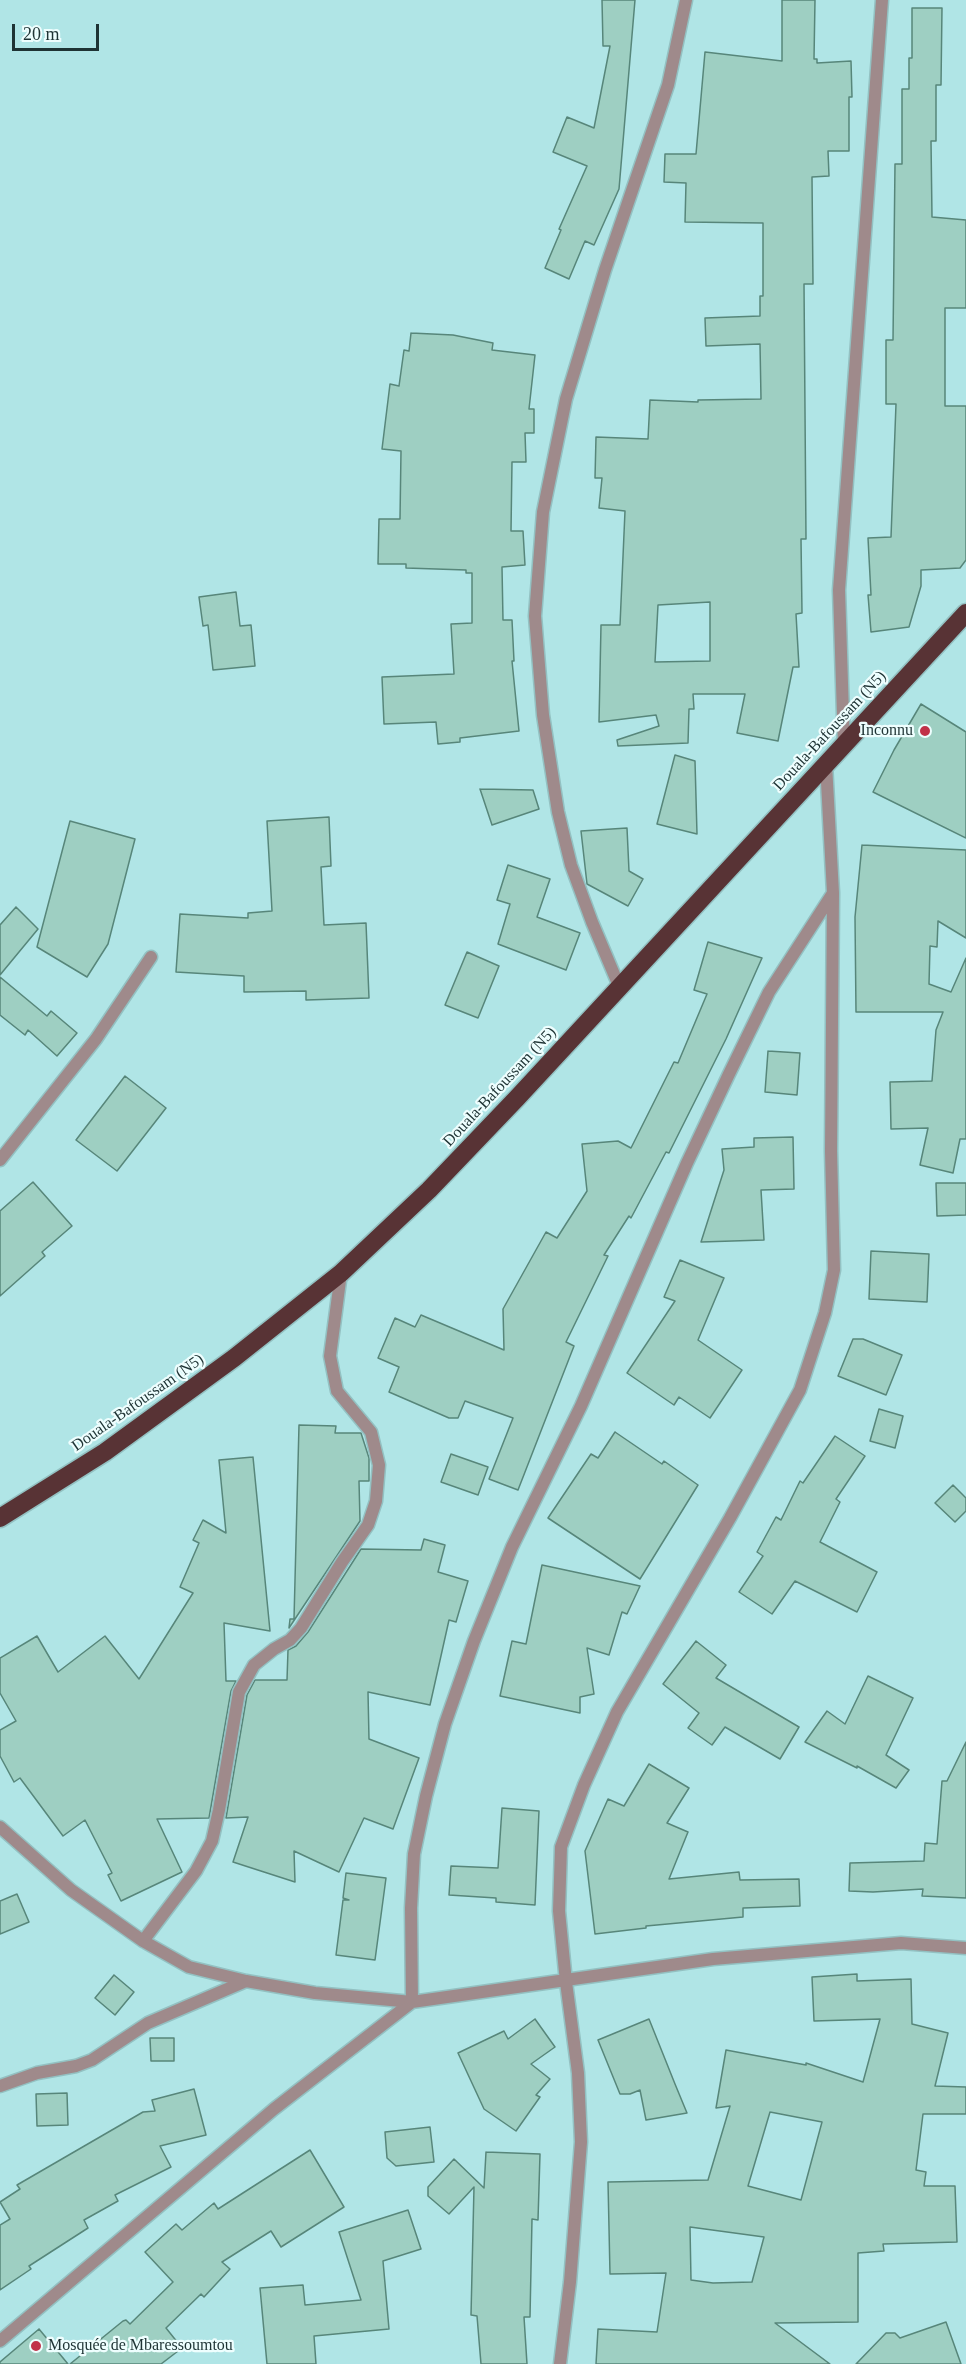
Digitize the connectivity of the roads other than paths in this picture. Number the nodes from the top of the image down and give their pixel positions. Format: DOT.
graph roads {
  1 [pos="686,0"];
  2 [pos="882,0"];
  3 [pos="966,613"];
  4 [pos="844,746"];
  5 [pos="826,764"];
  6 [pos="833,893"];
  7 [pos="151,957"];
  8 [pos="619,986"];
  9 [pos="0,1160"];
  10 [pos="341,1273"];
  11 [pos="0,1518"];
  12 [pos="0,1827"];
  13 [pos="143,1941"];
  14 [pos="966,1948"];
  15 [pos="246,1981"];
  16 [pos="566,1982"];
  17 [pos="412,2002"];
  18 [pos="0,2086"];
  19 [pos="0,2341"];
  20 [pos="560,2364"];
  1 -- 8 [label="street"];
  2 -- 4 [label="street"];
  3 -- 4 [label="highway, Douala-Bafoussam (N5)"];
  4 -- 5 [label="highway, Douala-Bafoussam (N5)"];
  5 -- 6 [label="street"];
  5 -- 8 [label="highway, Douala-Bafoussam (N5)"];
  6 -- 16 [label="street"];
  6 -- 17 [label="street"];
  7 -- 9 [label="street"];
  8 -- 10 [label="highway, Douala-Bafoussam (N5)"];
  10 -- 11 [label="highway, Douala-Bafoussam (N5)"];
  10 -- 13 [label="street"];
  12 -- 13 [label="street"];
  13 -- 15 [label="street"];
  14 -- 16 [label="street"];
  15 -- 17 [label="street"];
  15 -- 18 [label="street"];
  16 -- 17 [label="street"];
  16 -- 20 [label="street"];
  17 -- 19 [label="street"];
}
